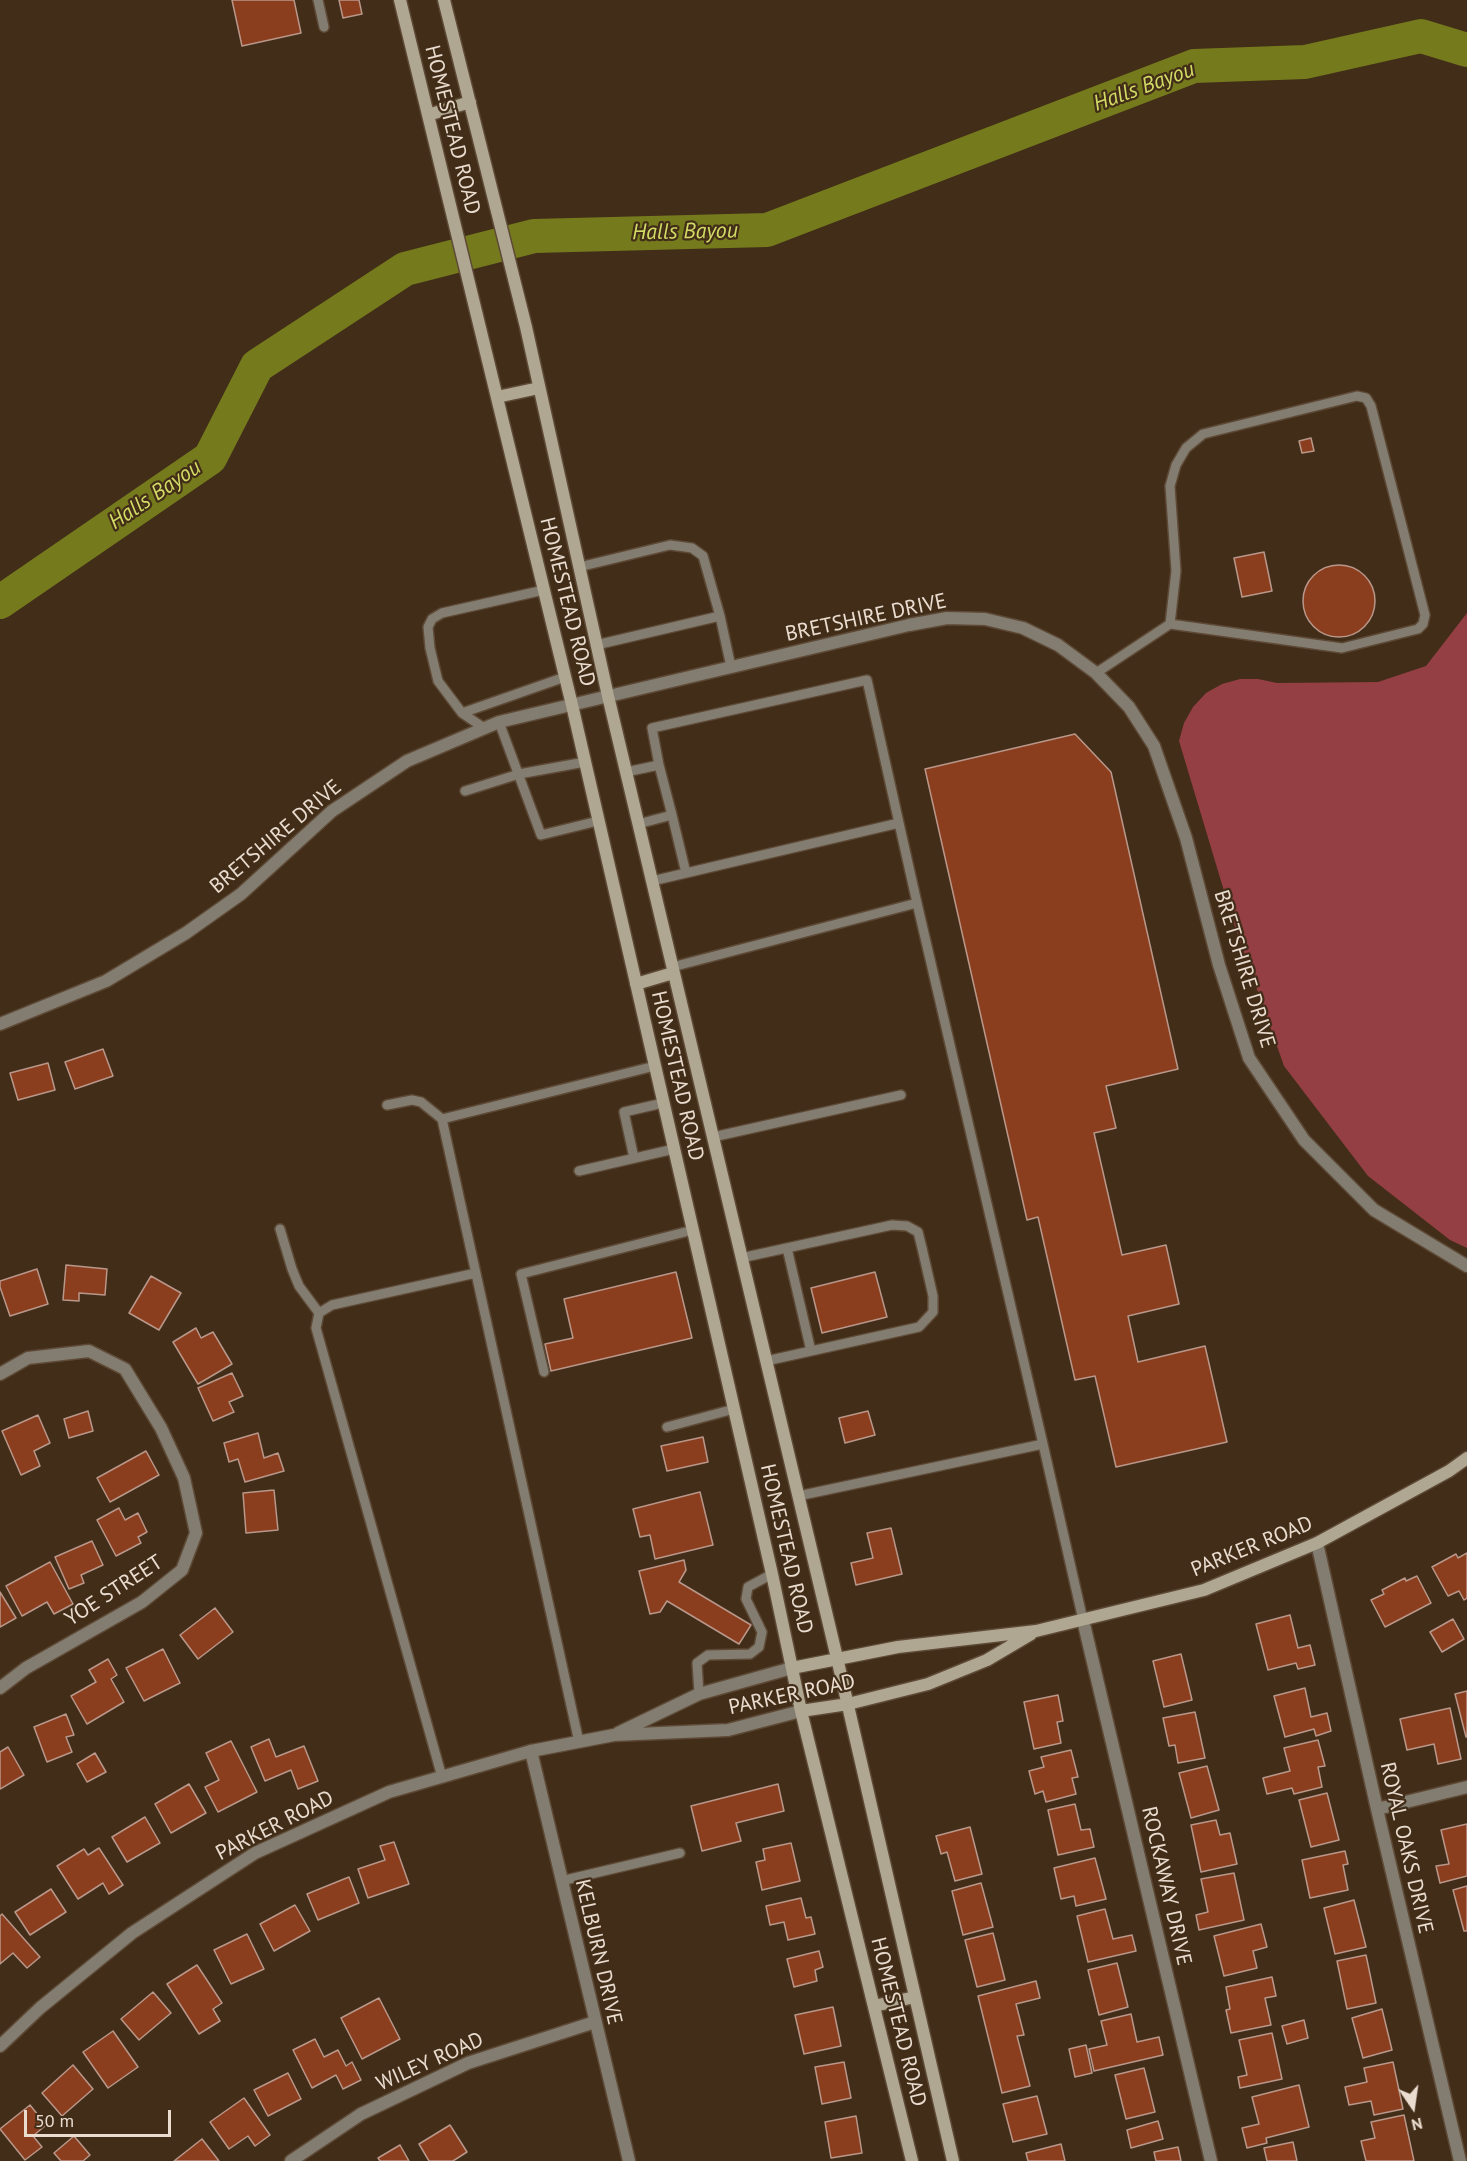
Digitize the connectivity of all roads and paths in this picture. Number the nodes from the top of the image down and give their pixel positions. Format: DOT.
graph roads {
  1 [pos="318,0"];
  2 [pos="400,0"];
  3 [pos="444,0"];
  4 [pos="324,27"];
  5 [pos="470,102"];
  6 [pos="428,115"];
  7 [pos="539,388"];
  8 [pos="497,397"];
  9 [pos="579,567"];
  10 [pos="544,590"];
  11 [pos="720,616"];
  12 [pos="1170,624"];
  13 [pos="596,645"];
  14 [pos="731,667"];
  15 [pos="1096,673"];
  16 [pos="565,677"];
  17 [pos="608,696"];
  18 [pos="572,705"];
  19 [pos="462,712"];
  20 [pos="500,722"];
  21 [pos="484,729"];
  22 [pos="585,762"];
  23 [pos="659,765"];
  24 [pos="626,772"];
  25 [pos="519,774"];
  26 [pos="465,791"];
  27 [pos="672,815"];
  28 [pos="598,821"];
  29 [pos="899,823"];
  30 [pos="638,824"];
  31 [pos="686,873"];
  32 [pos="652,881"];
  33 [pos="917,903"];
  34 [pos="673,970"];
  35 [pos="636,984"];
  36 [pos="0,1024"];
  37 [pos="655,1066"];
  38 [pos="902,1095"];
  39 [pos="663,1103"];
  40 [pos="387,1105"];
  41 [pos="442,1119"];
  42 [pos="713,1137"];
  43 [pos="674,1149"];
  44 [pos="634,1158"];
  45 [pos="579,1171"];
  46 [pos="280,1229"];
  47 [pos="693,1230"];
  48 [pos="787,1248"];
  49 [pos="741,1258"];
  50 [pos="1467,1266"];
  51 [pos="476,1273"];
  52 [pos="319,1313"];
  53 [pos="811,1351"];
  54 [pos="766,1361"];
  55 [pos="544,1372"];
  56 [pos="0,1374"];
  57 [pos="734,1409"];
  58 [pos="667,1427"];
  59 [pos="1042,1444"];
  60 [pos="1467,1458"];
  61 [pos="798,1496"];
  62 [pos="1317,1543"];
  63 [pos="772,1574"];
  64 [pos="1083,1620"];
  65 [pos="1035,1631"];
  66 [pos="837,1658"];
  67 [pos="792,1668"];
  68 [pos="0,1688"];
  69 [pos="699,1694"];
  70 [pos="848,1704"];
  71 [pos="801,1711"];
  72 [pos="614,1735"];
  73 [pos="579,1742"];
  74 [pos="531,1751"];
  75 [pos="441,1777"];
  76 [pos="1467,1788"];
  77 [pos="1377,1809"];
  78 [pos="680,1853"];
  79 [pos="561,1881"];
  80 [pos="915,1997"];
  81 [pos="874,2006"];
  82 [pos="595,2022"];
  83 [pos="0,2046"];
  84 [pos="291,2161"];
  85 [pos="629,2161"];
  86 [pos="912,2161"];
  87 [pos="953,2161"];
  88 [pos="1211,2161"];
  89 [pos="1460,2161"];
  1 -- 4 [label="lane"];
  2 -- 6 [label="main road, HOMESTEAD ROAD"];
  3 -- 5 [label="main road, HOMESTEAD ROAD"];
  5 -- 6 [label="main road"];
  5 -- 7 [label="main road, HOMESTEAD ROAD"];
  6 -- 8 [label="main road, HOMESTEAD ROAD"];
  7 -- 8 [label="main road"];
  7 -- 9 [label="main road, HOMESTEAD ROAD"];
  8 -- 10 [label="main road, HOMESTEAD ROAD"];
  9 -- 11 [label="lane"];
  9 -- 13 [label="main road, HOMESTEAD ROAD"];
  10 -- 16 [label="main road, HOMESTEAD ROAD"];
  10 -- 19 [label="lane"];
  11 -- 13 [label="lane"];
  11 -- 14 [label="lane"];
  12 -- 12 [label="lane"];
  12 -- 15 [label="lane"];
  13 -- 17 [label="main road, HOMESTEAD ROAD"];
  14 -- 15 [label="street, BRETSHIRE DRIVE"];
  14 -- 17 [label="street, BRETSHIRE DRIVE"];
  15 -- 50 [label="street, BRETSHIRE DRIVE"];
  16 -- 18 [label="main road, HOMESTEAD ROAD"];
  16 -- 19 [label="lane"];
  17 -- 18 [label="street, BRETSHIRE DRIVE"];
  17 -- 24 [label="main road, HOMESTEAD ROAD"];
  18 -- 20 [label="street, BRETSHIRE DRIVE"];
  18 -- 22 [label="main road, HOMESTEAD ROAD"];
  19 -- 21 [label="lane"];
  20 -- 21 [label="street, BRETSHIRE DRIVE"];
  20 -- 25 [label="lane"];
  21 -- 36 [label="street, BRETSHIRE DRIVE"];
  22 -- 25 [label="lane"];
  22 -- 28 [label="main road, HOMESTEAD ROAD"];
  23 -- 24 [label="lane"];
  23 -- 27 [label="lane"];
  23 -- 29 [label="lane"];
  24 -- 30 [label="main road, HOMESTEAD ROAD"];
  25 -- 26 [label="lane"];
  25 -- 28 [label="lane"];
  27 -- 30 [label="lane"];
  27 -- 31 [label="lane"];
  28 -- 35 [label="main road, HOMESTEAD ROAD"];
  29 -- 31 [label="lane"];
  29 -- 33 [label="lane"];
  30 -- 32 [label="main road, HOMESTEAD ROAD"];
  31 -- 32 [label="lane"];
  32 -- 34 [label="main road, HOMESTEAD ROAD"];
  33 -- 34 [label="lane"];
  33 -- 59 [label="lane"];
  34 -- 35 [label="main road"];
  34 -- 42 [label="main road, HOMESTEAD ROAD"];
  35 -- 37 [label="main road, HOMESTEAD ROAD"];
  37 -- 39 [label="main road, HOMESTEAD ROAD"];
  37 -- 41 [label="lane"];
  38 -- 42 [label="lane"];
  39 -- 43 [label="main road, HOMESTEAD ROAD"];
  39 -- 44 [label="lane"];
  40 -- 41 [label="lane"];
  41 -- 51 [label="lane"];
  42 -- 49 [label="main road, HOMESTEAD ROAD"];
  43 -- 44 [label="lane"];
  43 -- 47 [label="main road, HOMESTEAD ROAD"];
  44 -- 45 [label="lane"];
  46 -- 52 [label="lane"];
  47 -- 55 [label="lane"];
  47 -- 57 [label="main road, HOMESTEAD ROAD"];
  48 -- 49 [label="lane"];
  48 -- 53 [label="lane"];
  48 -- 53 [label="lane"];
  49 -- 54 [label="main road, HOMESTEAD ROAD"];
  51 -- 52 [label="lane"];
  51 -- 73 [label="lane"];
  52 -- 75 [label="lane"];
  53 -- 54 [label="lane"];
  54 -- 61 [label="main road, HOMESTEAD ROAD"];
  56 -- 68 [label="street, YOE STREET"];
  57 -- 58 [label="lane"];
  57 -- 63 [label="main road, HOMESTEAD ROAD"];
  59 -- 61 [label="lane"];
  59 -- 64 [label="lane"];
  60 -- 62 [label="main road, PARKER ROAD"];
  61 -- 66 [label="main road, HOMESTEAD ROAD"];
  62 -- 64 [label="main road, PARKER ROAD"];
  62 -- 77 [label="street, ROYAL OAKS DRIVE"];
  63 -- 67 [label="main road, HOMESTEAD ROAD"];
  63 -- 69 [label="lane"];
  64 -- 65 [label="main road, PARKER ROAD"];
  64 -- 88 [label="street, ROCKAWAY DRIVE"];
  65 -- 66 [label="main road, PARKER ROAD"];
  65 -- 70 [label="main road, PARKER ROAD"];
  66 -- 67 [label="main road, PARKER ROAD"];
  66 -- 70 [label="main road, HOMESTEAD ROAD"];
  67 -- 69 [label="street, PARKER ROAD"];
  67 -- 71 [label="main road, HOMESTEAD ROAD"];
  69 -- 72 [label="street, PARKER ROAD"];
  70 -- 71 [label="main road, PARKER ROAD"];
  70 -- 80 [label="main road, HOMESTEAD ROAD"];
  71 -- 72 [label="street, PARKER ROAD"];
  71 -- 81 [label="main road, HOMESTEAD ROAD"];
  72 -- 73 [label="street, PARKER ROAD"];
  73 -- 74 [label="street, PARKER ROAD"];
  74 -- 75 [label="street, PARKER ROAD"];
  74 -- 79 [label="street, KELBURN DRIVE"];
  75 -- 83 [label="street, PARKER ROAD"];
  76 -- 77 [label="street"];
  77 -- 89 [label="street, ROYAL OAKS DRIVE"];
  78 -- 79 [label="lane"];
  79 -- 82 [label="street, KELBURN DRIVE"];
  80 -- 81 [label="main road"];
  80 -- 87 [label="main road, HOMESTEAD ROAD"];
  81 -- 86 [label="main road, HOMESTEAD ROAD"];
  82 -- 84 [label="street, WILEY ROAD"];
  82 -- 85 [label="street, KELBURN DRIVE"];
}
